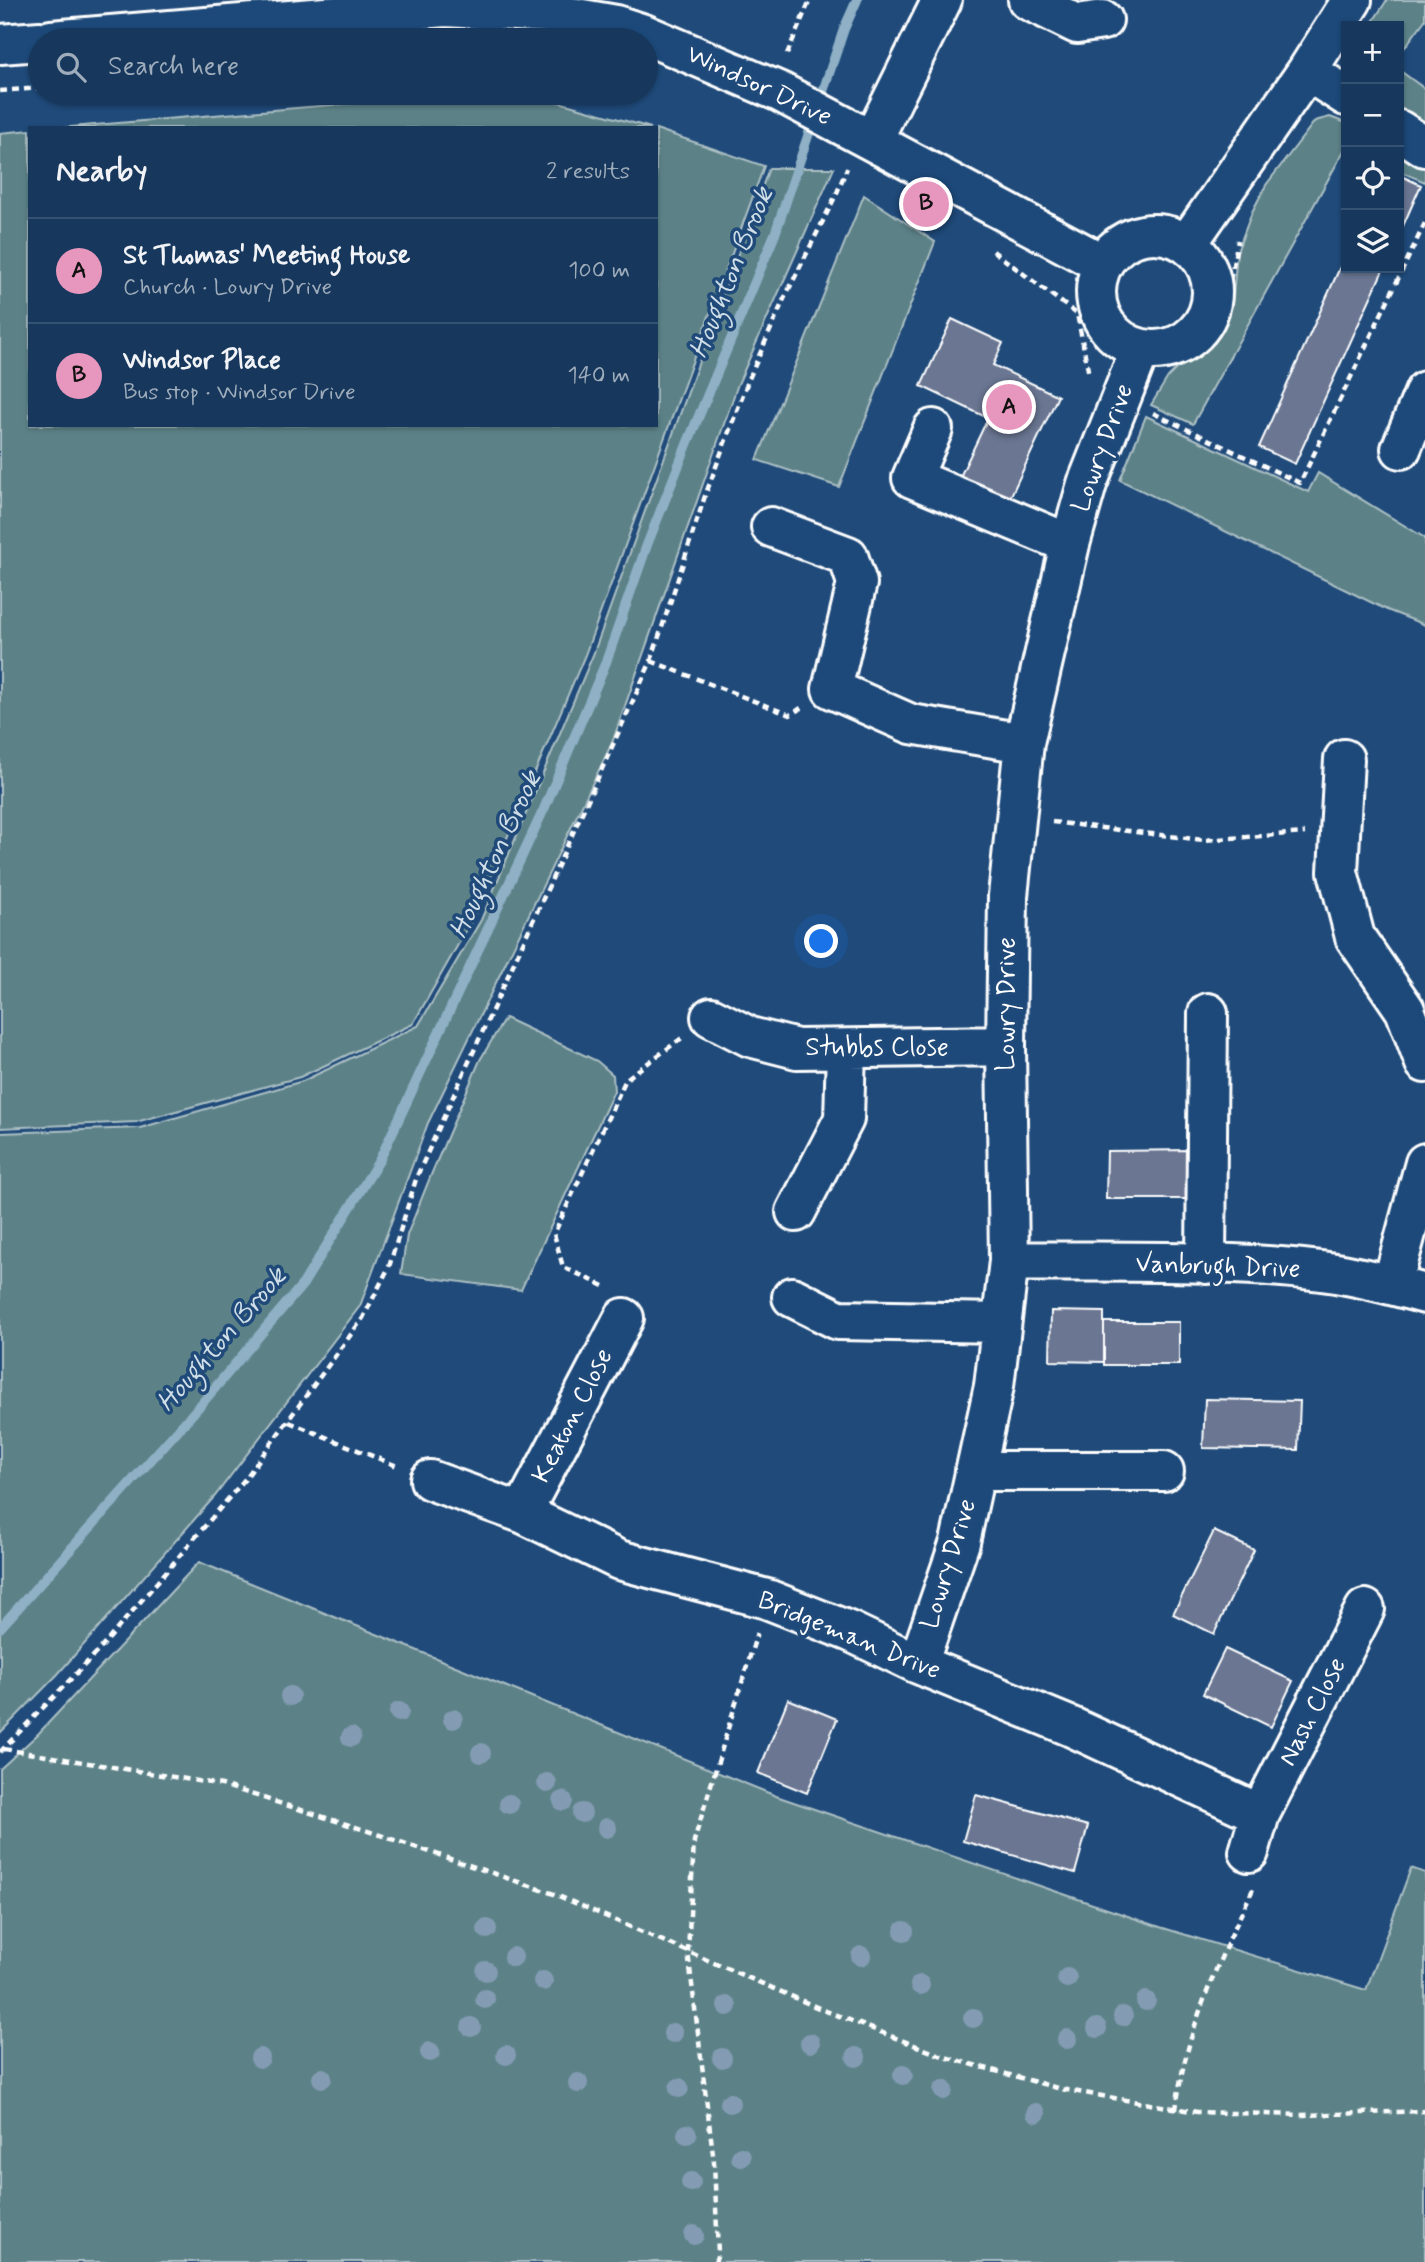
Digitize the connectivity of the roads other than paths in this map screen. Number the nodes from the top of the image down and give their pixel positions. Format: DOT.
graph roads {
  1 [pos="942,0"];
  2 [pos="1028,0"];
  3 [pos="1352,0"];
  4 [pos="621,13"];
  5 [pos="1103,20"];
  6 [pos="194,28"];
  7 [pos="638,28"];
  8 [pos="658,38"];
  9 [pos="28,42"];
  10 [pos="0,44"];
  11 [pos="1307,71"];
  12 [pos="1341,93"];
  13 [pos="1404,133"];
  14 [pos="1425,147"];
  15 [pos="857,153"];
  16 [pos="1187,244"];
  17 [pos="1103,264"];
  18 [pos="1155,361"];
  19 [pos="1425,391"];
  20 [pos="933,429"];
  21 [pos="1401,449"];
  22 [pos="771,527"];
  23 [pos="1070,544"];
  24 [pos="1024,743"];
  25 [pos="1344,759"];
  26 [pos="1208,1013"];
  27 [pos="711,1017"];
  28 [pos="1006,1046"];
  29 [pos="846,1049"];
  30 [pos="1425,1063"];
  31 [pos="1425,1163"];
  32 [pos="796,1212"];
  33 [pos="1009,1262"];
  34 [pos="1206,1264"];
  35 [pos="1408,1290"];
  36 [pos="792,1297"];
  37 [pos="624,1318"];
  38 [pos="1001,1323"];
  39 [pos="975,1471"];
  40 [pos="1164,1471"];
  41 [pos="430,1480"];
  42 [pos="522,1513"];
  43 [pos="1365,1609"];
  44 [pos="918,1664"];
  45 [pos="1260,1814"];
  46 [pos="1249,1852"];
  1 -- 15 [label="street"];
  2 -- 5 [label="street"];
  3 -- 11 [label="street"];
  4 -- 6 [label="street, Windsor Drive"];
  4 -- 7 [label="street, Windsor Drive"];
  8 -- 15 [label="street, Windsor Drive"];
  9 -- 10 [label="street"];
  11 -- 12 [label="street"];
  11 -- 16 [label="street"];
  13 -- 14 [label="street"];
  15 -- 17 [label="street, Windsor Drive"];
  16 -- 17 [label="street"];
  16 -- 18 [label="street"];
  17 -- 18 [label="street"];
  18 -- 23 [label="street, Lowry Drive"];
  19 -- 21 [label="street"];
  20 -- 23 [label="street"];
  22 -- 24 [label="street"];
  23 -- 24 [label="street, Lowry Drive"];
  24 -- 28 [label="street, Lowry Drive"];
  25 -- 30 [label="street"];
  26 -- 34 [label="street"];
  27 -- 29 [label="street, Stubbs Close"];
  28 -- 29 [label="street, Stubbs Close"];
  28 -- 33 [label="street, Lowry Drive"];
  29 -- 32 [label="street"];
  31 -- 35 [label="street"];
  33 -- 34 [label="street, Vanbrugh Drive"];
  33 -- 38 [label="street, Lowry Drive"];
  34 -- 35 [label="street, Vanbrugh Drive"];
  36 -- 38 [label="street"];
  37 -- 42 [label="street, Keaton Close"];
  38 -- 39 [label="street, Lowry Drive"];
  39 -- 40 [label="street"];
  39 -- 44 [label="street, Lowry Drive"];
  41 -- 42 [label="street, Bridgeman Drive"];
  42 -- 44 [label="street, Bridgeman Drive"];
  43 -- 45 [label="street, Nash Close"];
  44 -- 45 [label="street, Bridgeman Drive"];
  45 -- 46 [label="street, Nash Close"];
}
